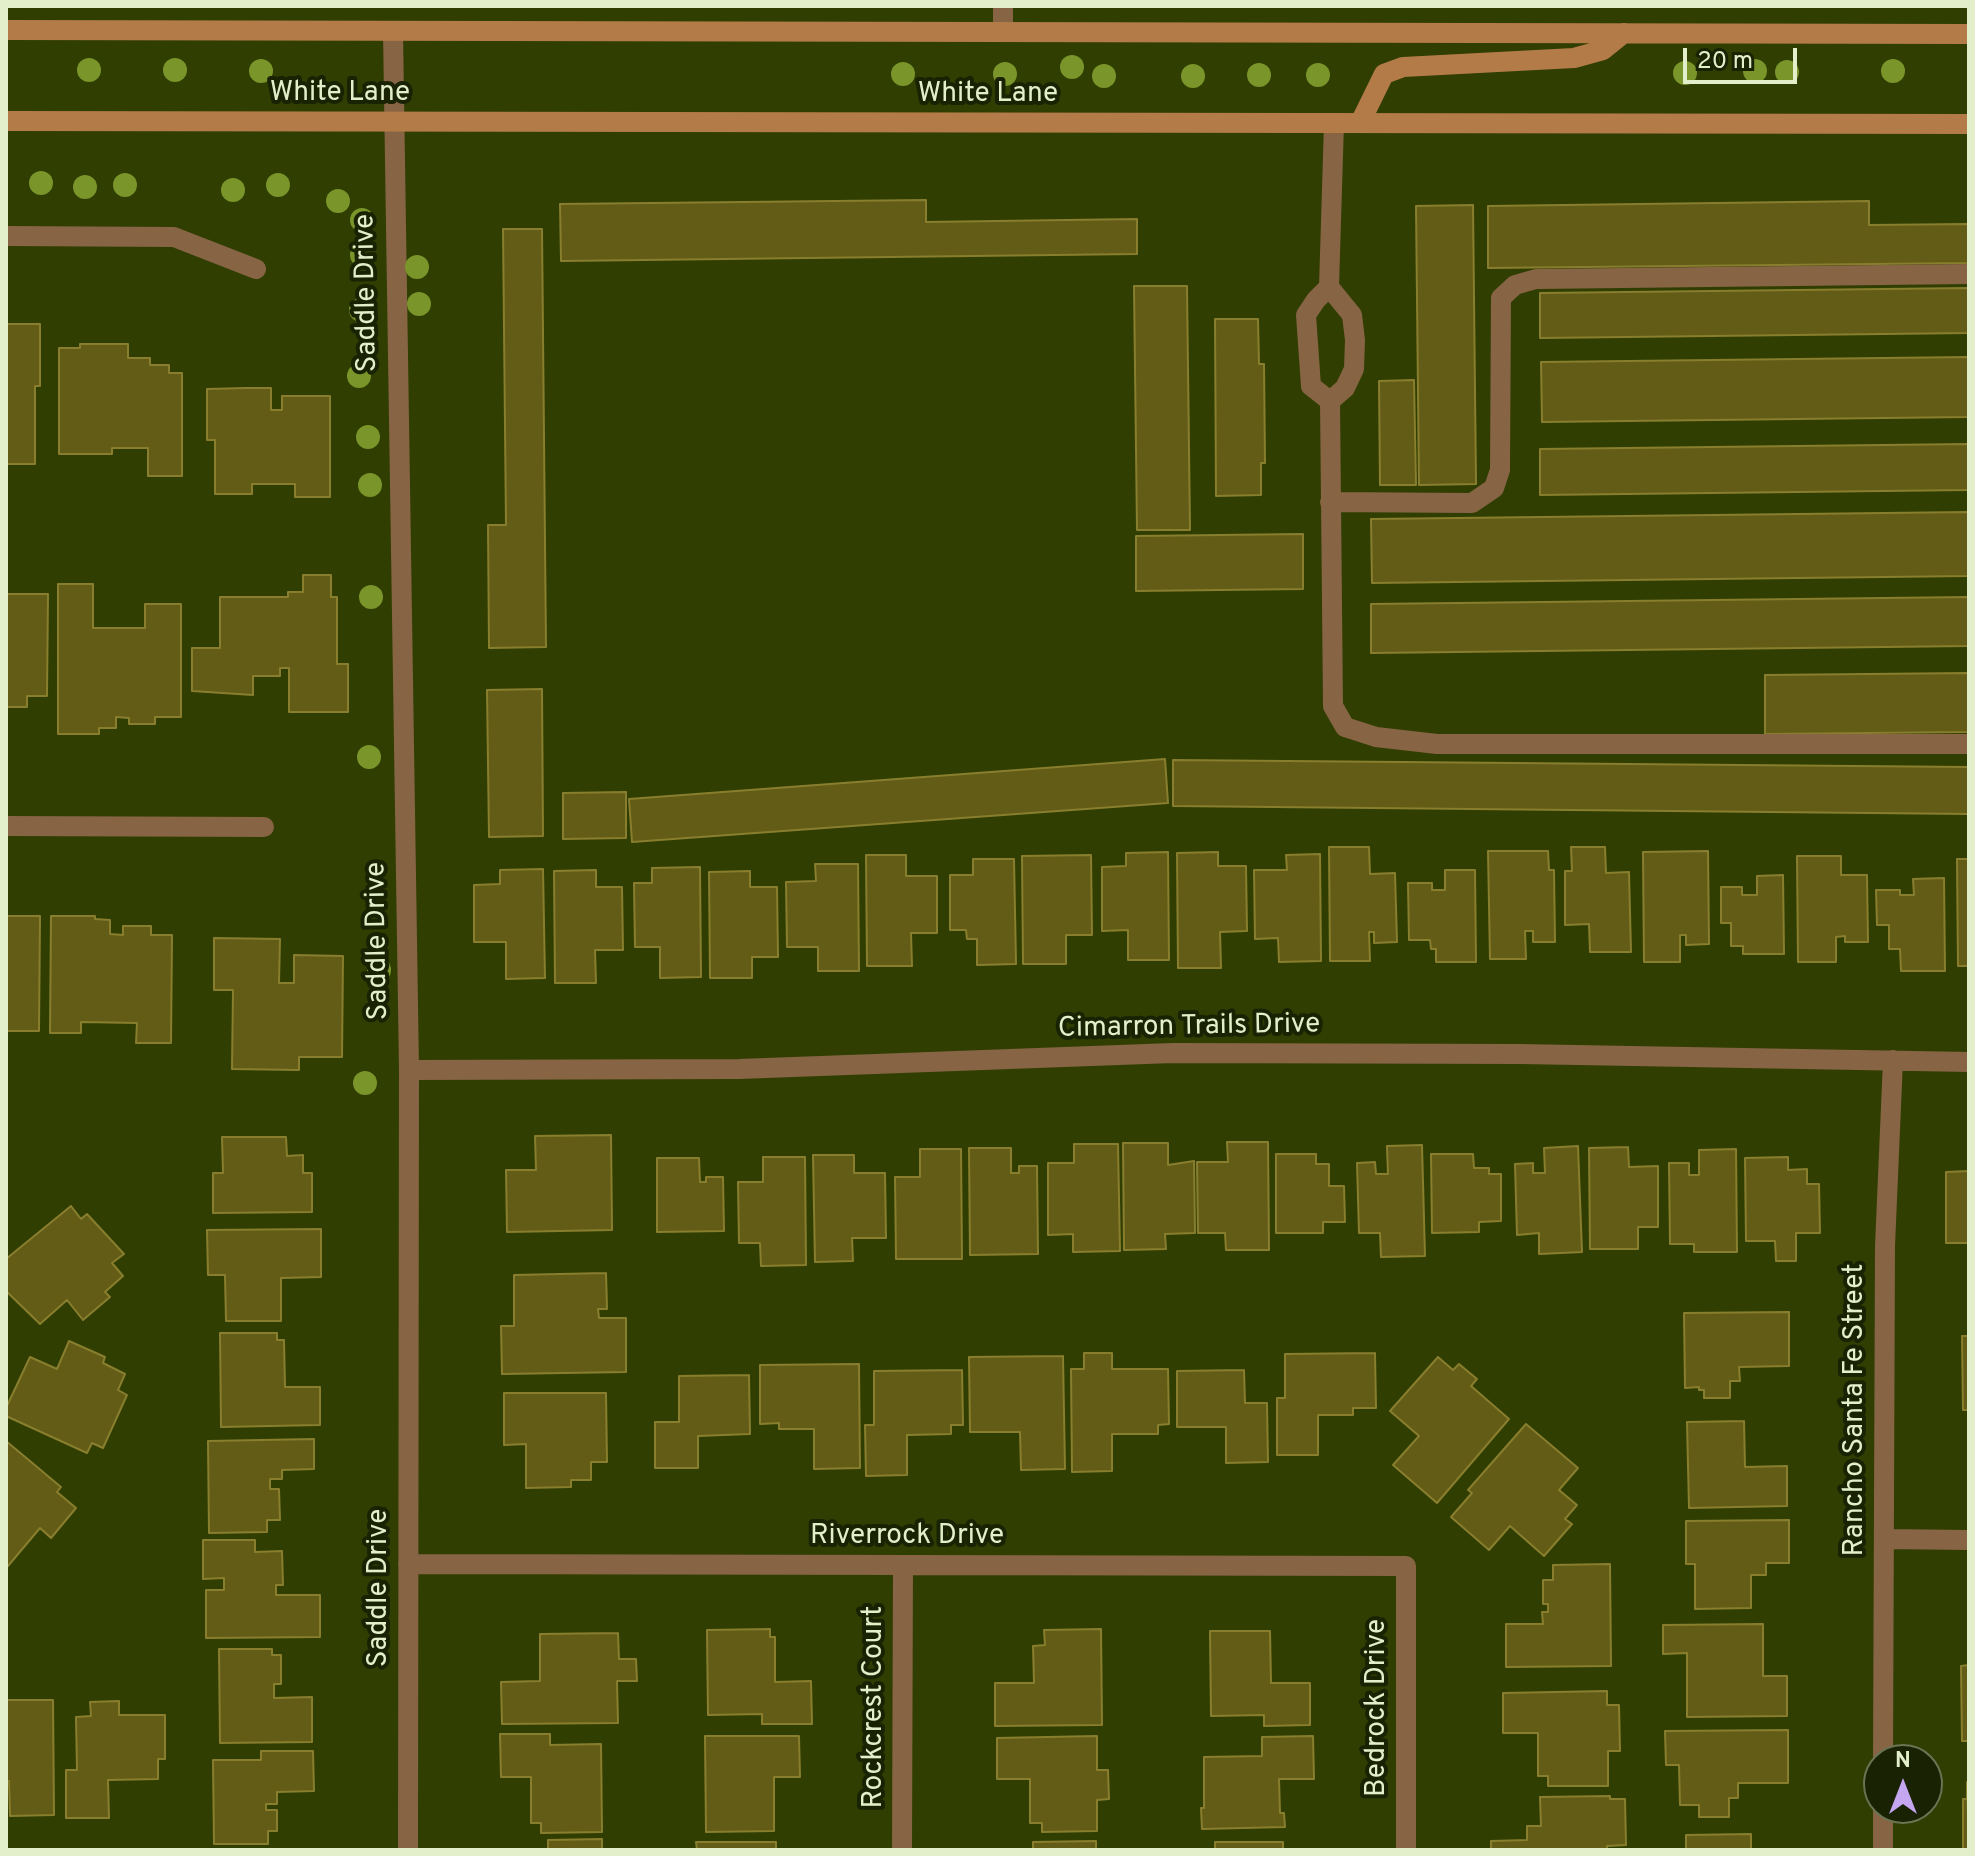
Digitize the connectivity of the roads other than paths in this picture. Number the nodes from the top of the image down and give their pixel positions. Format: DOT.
graph roads {
  1 [pos="1003,6"];
  2 [pos="6,30"];
  3 [pos="393,31"];
  4 [pos="1003,31"];
  5 [pos="1624,33"];
  6 [pos="1969,34"];
  7 [pos="6,121"];
  8 [pos="393,122"];
  9 [pos="1334,123"];
  10 [pos="1360,123"];
  11 [pos="1969,124"];
  12 [pos="6,236"];
  13 [pos="256,269"];
  14 [pos="1969,274"];
  15 [pos="1329,287"];
  16 [pos="1330,401"];
  17 [pos="1330,502"];
  18 [pos="1969,744"];
  19 [pos="6,826"];
  20 [pos="264,827"];
  21 [pos="1893,1060"];
  22 [pos="1969,1062"];
  23 [pos="409,1070"];
  24 [pos="1884,1539"];
  25 [pos="1969,1540"];
  26 [pos="408,1564"];
  27 [pos="903,1565"];
  28 [pos="1406,1566"];
  29 [pos="1883,1744"];
  30 [pos="1883,1824"];
  31 [pos="408,1850"];
  32 [pos="902,1850"];
  33 [pos="1406,1850"];
  34 [pos="1883,1850"];
  1 -- 4 [label="street"];
  2 -- 3 [label="main road"];
  3 -- 4 [label="main road"];
  3 -- 8 [label="street, Saddle Drive"];
  4 -- 5 [label="main road"];
  5 -- 6 [label="main road"];
  5 -- 10 [label="main road"];
  7 -- 8 [label="main road, White Lane"];
  8 -- 9 [label="main road, White Lane"];
  8 -- 23 [label="street, Saddle Drive"];
  9 -- 10 [label="main road, White Lane"];
  9 -- 15 [label="street"];
  10 -- 11 [label="main road, White Lane"];
  12 -- 13 [label="street"];
  14 -- 17 [label="street"];
  15 -- 16 [label="street"];
  15 -- 16 [label="street"];
  16 -- 17 [label="street"];
  17 -- 18 [label="street"];
  19 -- 20 [label="street"];
  21 -- 22 [label="street, Cimarron Trails Drive"];
  21 -- 23 [label="street, Cimarron Trails Drive"];
  21 -- 24 [label="street, Rancho Santa Fe Street"];
  23 -- 26 [label="street, Saddle Drive"];
  24 -- 25 [label="street"];
  24 -- 29 [label="street, Rancho Santa Fe Street"];
  26 -- 27 [label="street, Riverrock Drive"];
  26 -- 31 [label="street, Saddle Drive"];
  27 -- 28 [label="street, Riverrock Drive"];
  27 -- 32 [label="street, Rockcrest Court"];
  28 -- 33 [label="street, Bedrock Drive"];
  30 -- 34 [label="street"];
}
